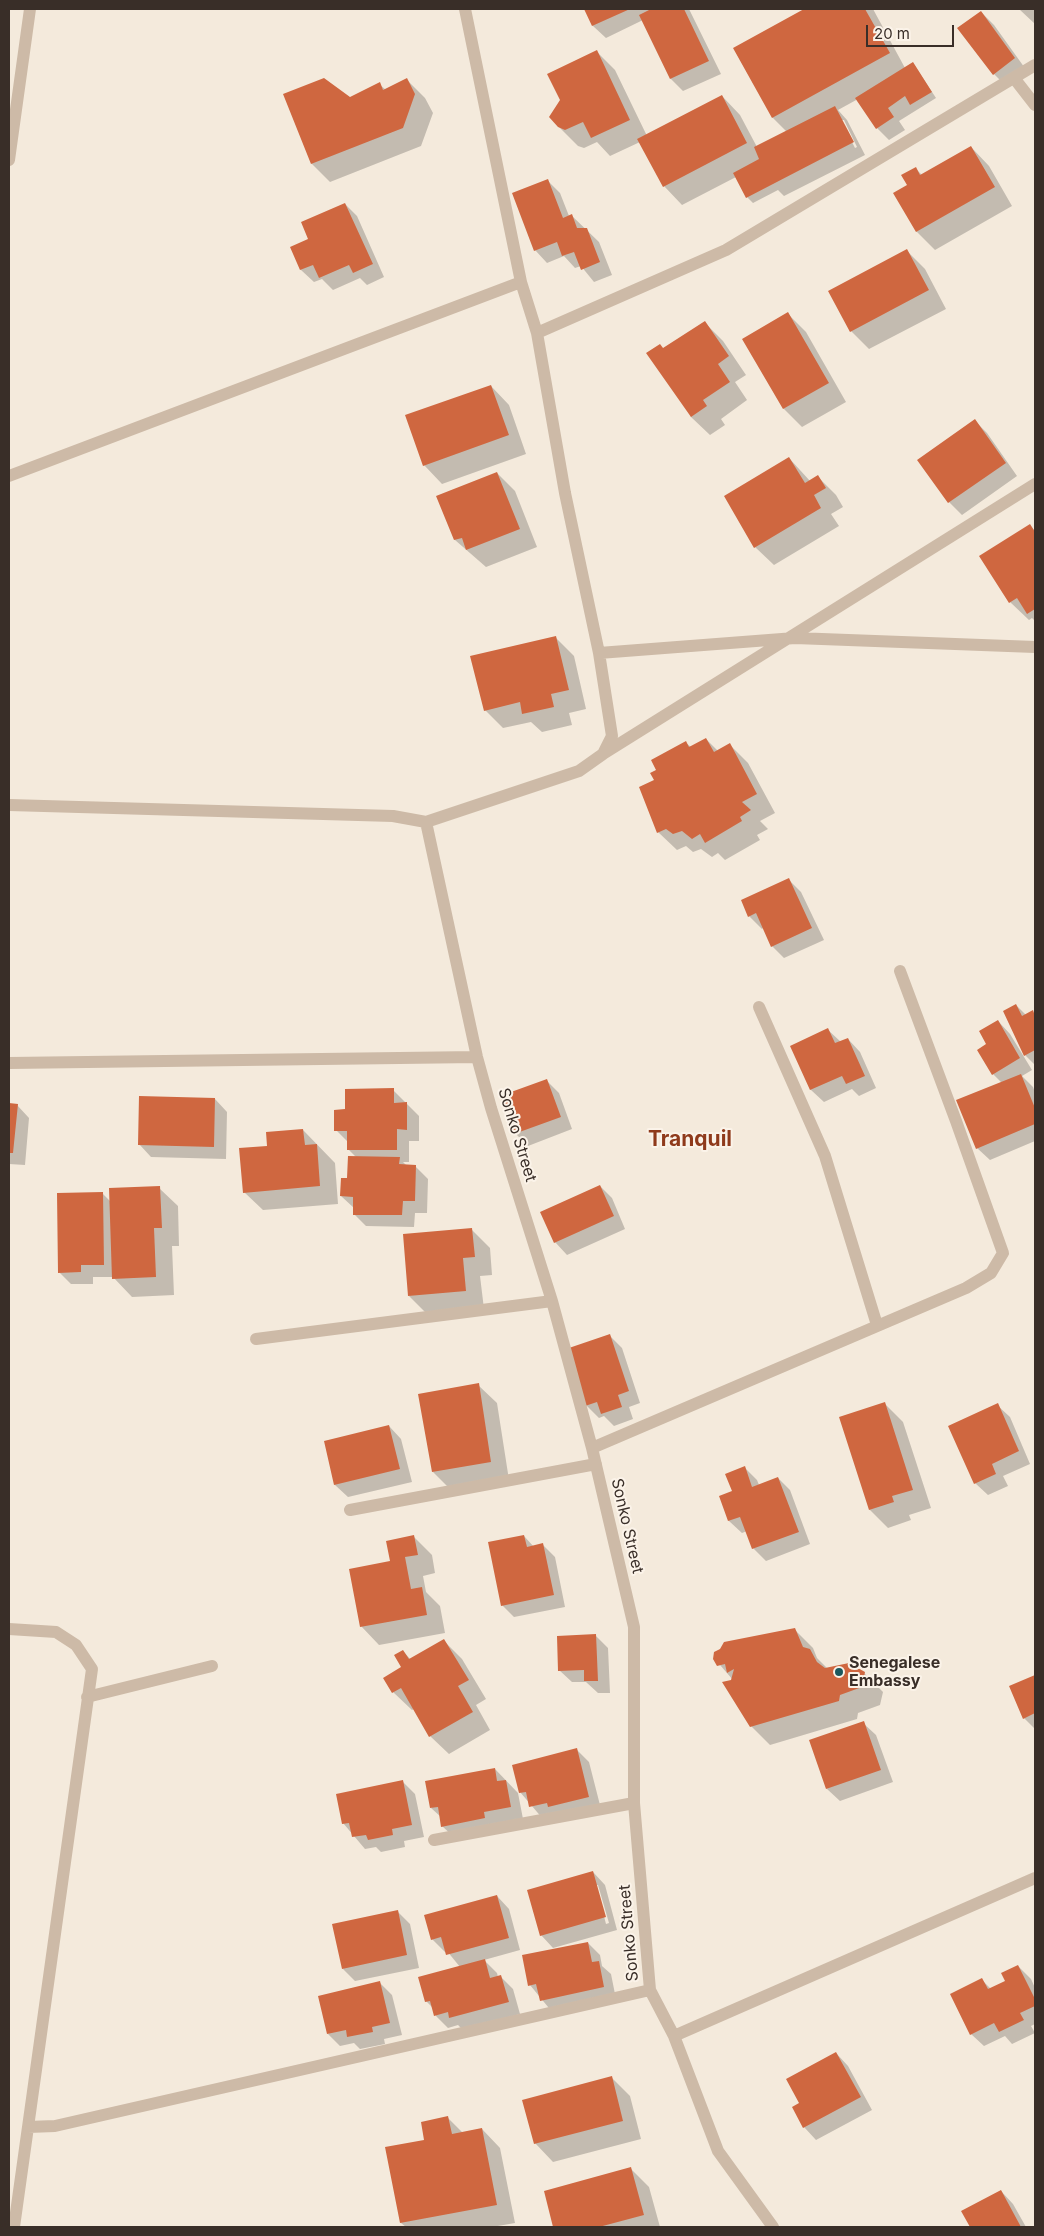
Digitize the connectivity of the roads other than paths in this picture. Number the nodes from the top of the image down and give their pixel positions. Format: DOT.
graph roads {
  1 [pos="30,9"];
  2 [pos="465,9"];
  3 [pos="1035,65"];
  4 [pos="1014,78"];
  5 [pos="1035,105"];
  6 [pos="9,160"];
  7 [pos="521,282"];
  8 [pos="537,334"];
  9 [pos="9,476"];
  10 [pos="1035,484"];
  11 [pos="788,639"];
  12 [pos="1035,647"];
  13 [pos="599,653"];
  14 [pos="603,754"];
  15 [pos="9,805"];
  16 [pos="426,822"];
  17 [pos="900,971"];
  18 [pos="759,1007"];
  19 [pos="477,1057"];
  20 [pos="9,1063"];
  21 [pos="552,1302"];
  22 [pos="877,1325"];
  23 [pos="256,1339"];
  24 [pos="592,1448"];
  25 [pos="596,1464"];
  26 [pos="350,1510"];
  27 [pos="9,1629"];
  28 [pos="212,1666"];
  29 [pos="87,1696"];
  30 [pos="634,1803"];
  31 [pos="434,1840"];
  32 [pos="1035,1878"];
  33 [pos="650,1990"];
  34 [pos="674,2036"];
  35 [pos="28,2127"];
  36 [pos="14,2227"];
  37 [pos="773,2227"];
  1 -- 6 [label="street"];
  2 -- 7 [label="street"];
  3 -- 4 [label="street"];
  4 -- 5 [label="street"];
  4 -- 8 [label="street"];
  7 -- 8 [label="street"];
  7 -- 9 [label="street"];
  8 -- 13 [label="street"];
  10 -- 11 [label="street"];
  11 -- 12 [label="street"];
  11 -- 13 [label="street"];
  11 -- 14 [label="street"];
  13 -- 14 [label="street"];
  14 -- 16 [label="street"];
  15 -- 16 [label="street"];
  16 -- 19 [label="street, Sonko Street"];
  17 -- 22 [label="street"];
  18 -- 22 [label="street"];
  19 -- 20 [label="street"];
  19 -- 21 [label="street, Sonko Street"];
  21 -- 23 [label="street"];
  21 -- 24 [label="street, Sonko Street"];
  22 -- 24 [label="street"];
  24 -- 25 [label="street, Sonko Street"];
  25 -- 26 [label="street"];
  25 -- 30 [label="street, Sonko Street"];
  27 -- 29 [label="street"];
  28 -- 29 [label="street"];
  29 -- 35 [label="street"];
  30 -- 31 [label="street"];
  30 -- 33 [label="street, Sonko Street"];
  32 -- 34 [label="street"];
  33 -- 34 [label="street, Sonko Street"];
  33 -- 35 [label="street"];
  34 -- 37 [label="street, Sonko Street"];
  35 -- 36 [label="street"];
}
